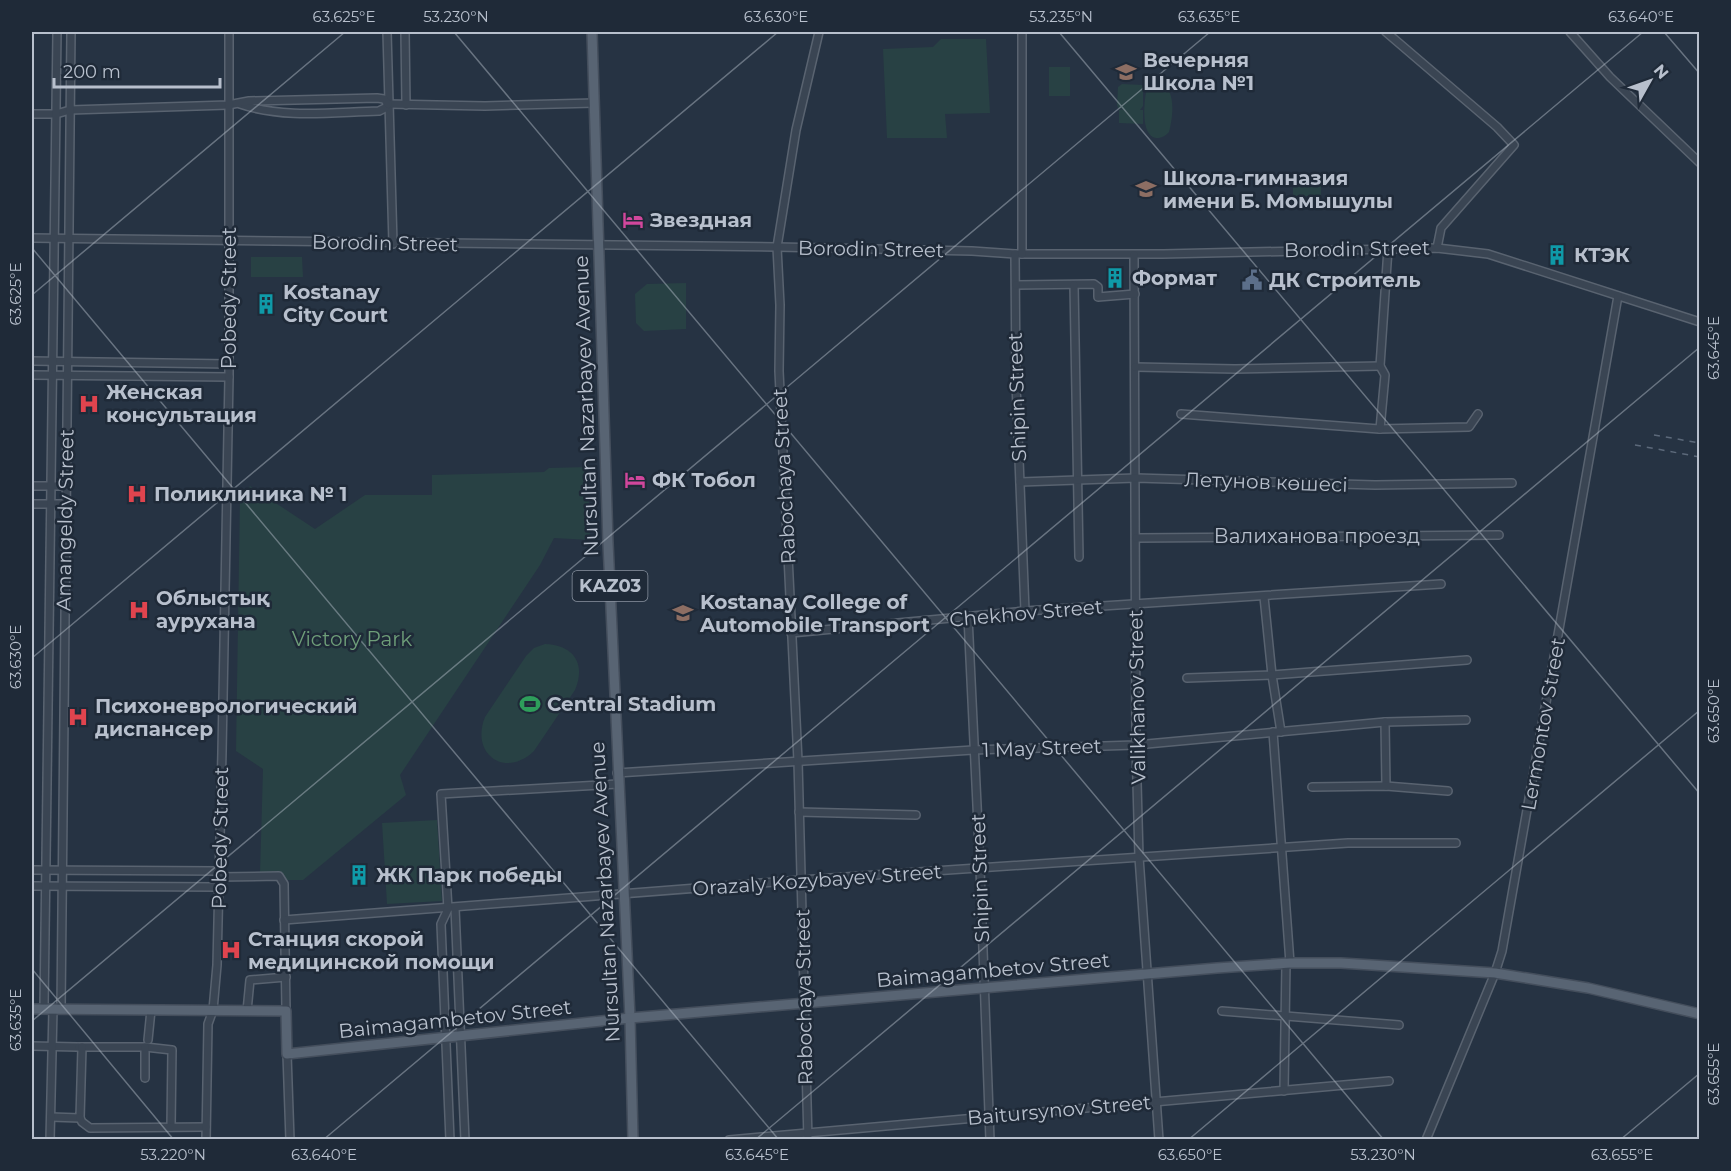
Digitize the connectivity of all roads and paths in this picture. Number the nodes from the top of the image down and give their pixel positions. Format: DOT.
graph roads {
  1 [pos="57,32"];
  2 [pos="71,32"];
  3 [pos="229,32"];
  4 [pos="387,32"];
  5 [pos="405,32"];
  6 [pos="592,32"];
  7 [pos="819,32"];
  8 [pos="1022,32"];
  9 [pos="1386,32"];
  10 [pos="1570,32"];
  11 [pos="594,103"];
  12 [pos="240,104"];
  13 [pos="388,104"];
  14 [pos="228,105"];
  15 [pos="406,105"];
  16 [pos="70,110"];
  17 [pos="32,114"];
  18 [pos="56,114"];
  19 [pos="1700,164"];
  20 [pos="32,238"];
  21 [pos="54,239"];
  22 [pos="69,239"];
  23 [pos="228,241"];
  24 [pos="393,244"];
  25 [pos="598,246"];
  26 [pos="777,247"];
  27 [pos="1437,248"];
  28 [pos="1388,249"];
  29 [pos="1019,254"];
  30 [pos="1134,255"];
  31 [pos="1016,285"];
  32 [pos="1074,285"];
  33 [pos="1135,294"];
  34 [pos="1618,296"];
  35 [pos="1700,322"];
  36 [pos="32,361"];
  37 [pos="52,361"];
  38 [pos="67,361"];
  39 [pos="229,363"];
  40 [pos="1380,366"];
  41 [pos="1135,367"];
  42 [pos="32,375"];
  43 [pos="52,375"];
  44 [pos="67,375"];
  45 [pos="229,378"];
  46 [pos="1181,414"];
  47 [pos="1478,414"];
  48 [pos="1380,429"];
  49 [pos="1136,478"];
  50 [pos="1077,480"];
  51 [pos="1020,482"];
  52 [pos="1512,483"];
  53 [pos="32,486"];
  54 [pos="51,486"];
  55 [pos="66,486"];
  56 [pos="32,504"];
  57 [pos="50,504"];
  58 [pos="66,504"];
  59 [pos="1499,535"];
  60 [pos="1136,538"];
  61 [pos="1079,557"];
  62 [pos="1441,584"];
  63 [pos="1264,597"];
  64 [pos="1135,605"];
  65 [pos="1025,611"];
  66 [pos="968,617"];
  67 [pos="791,633"];
  68 [pos="1467,660"];
  69 [pos="1272,675"];
  70 [pos="1187,678"];
  71 [pos="1466,720"];
  72 [pos="1385,722"];
  73 [pos="1277,732"];
  74 [pos="1136,745"];
  75 [pos="973,750"];
  76 [pos="798,762"];
  77 [pos="617,773"];
  78 [pos="618,784"];
  79 [pos="1386,786"];
  80 [pos="1312,787"];
  81 [pos="1448,791"];
  82 [pos="799,812"];
  83 [pos="916,815"];
  84 [pos="1456,843"];
  85 [pos="1281,848"];
  86 [pos="1139,857"];
  87 [pos="980,868"];
  88 [pos="32,870"];
  89 [pos="45,870"];
  90 [pos="62,870"];
  91 [pos="219,874"];
  92 [pos="801,880"];
  93 [pos="32,886"];
  94 [pos="45,886"];
  95 [pos="61,886"];
  96 [pos="218,887"];
  97 [pos="624,895"];
  98 [pos="451,909"];
  99 [pos="284,920"];
  100 [pos="1288,963"];
  101 [pos="1495,973"];
  102 [pos="1148,974"];
  103 [pos="286,977"];
  104 [pos="984,989"];
  105 [pos="805,1004"];
  106 [pos="32,1009"];
  107 [pos="52,1009"];
  108 [pos="151,1010"];
  109 [pos="213,1010"];
  110 [pos="247,1011"];
  111 [pos="286,1011"];
  112 [pos="1222,1011"];
  113 [pos="1700,1014"];
  114 [pos="1285,1015"];
  115 [pos="630,1018"];
  116 [pos="1399,1025"];
  117 [pos="460,1037"];
  118 [pos="447,1039"];
  119 [pos="147,1045"];
  120 [pos="32,1046"];
  121 [pos="52,1047"];
  122 [pos="80,1047"];
  123 [pos="287,1054"];
  124 [pos="145,1078"];
  125 [pos="1389,1081"];
  126 [pos="1284,1091"];
  127 [pos="1156,1102"];
  128 [pos="989,1116"];
  129 [pos="51,1117"];
  130 [pos="80,1118"];
  131 [pos="171,1127"];
  132 [pos="206,1127"];
  133 [pos="807,1136"];
  134 [pos="50,1140"];
  135 [pos="206,1140"];
  136 [pos="290,1140"];
  137 [pos="450,1140"];
  138 [pos="465,1140"];
  139 [pos="633,1140"];
  140 [pos="729,1140"];
  141 [pos="990,1140"];
  142 [pos="1159,1140"];
  143 [pos="1426,1140"];
  1 -- 18 [label="street, Amangeldy Street"];
  2 -- 16 [label="street, Amangeldy Street"];
  3 -- 14 [label="street, Pobedy Street"];
  4 -- 13 [label="street"];
  5 -- 15 [label="street"];
  6 -- 11 [label="main road, Nursultan Nazarbayev Avenue / KАZ03"];
  7 -- 26 [label="street, Rabochaya Street"];
  8 -- 29 [label="street, Shipin Street"];
  9 -- 27 [label="street"];
  10 -- 19 [label="street"];
  11 -- 15 [label="street"];
  11 -- 25 [label="main road, Nursultan Nazarbayev Avenue / KАZ03"];
  12 -- 13 [label="street"];
  12 -- 13 [label="street"];
  12 -- 14 [label="street"];
  13 -- 15 [label="street"];
  13 -- 24 [label="street"];
  14 -- 16 [label="street"];
  14 -- 23 [label="street, Pobedy Street"];
  16 -- 18 [label="street"];
  16 -- 22 [label="street, Amangeldy Street"];
  17 -- 18 [label="street"];
  18 -- 21 [label="street, Amangeldy Street"];
  20 -- 21 [label="street, Borodin Street"];
  21 -- 22 [label="street, Borodin Street"];
  21 -- 37 [label="street, Amangeldy Street"];
  22 -- 23 [label="street, Borodin Street"];
  22 -- 38 [label="street, Amangeldy Street"];
  23 -- 24 [label="street, Borodin Street"];
  23 -- 39 [label="street, Pobedy Street"];
  24 -- 25 [label="street, Borodin Street"];
  25 -- 26 [label="street, Borodin Street"];
  25 -- 77 [label="main road, Nursultan Nazarbayev Avenue / KАZ03"];
  26 -- 29 [label="street, Borodin Street"];
  26 -- 67 [label="street, Rabochaya Street"];
  27 -- 28 [label="street, Borodin Street"];
  27 -- 34 [label="street, Borodin Street"];
  28 -- 30 [label="street, Borodin Street"];
  28 -- 40 [label="street"];
  29 -- 30 [label="street, Borodin Street"];
  29 -- 31 [label="street, Shipin Street"];
  30 -- 33 [label="street, Valikhanov Street"];
  31 -- 32 [label="street"];
  31 -- 51 [label="street, Shipin Street"];
  32 -- 33 [label="street"];
  32 -- 50 [label="street"];
  33 -- 41 [label="street, Valikhanov Street"];
  34 -- 35 [label="street, Borodin Street"];
  34 -- 101 [label="street, Lermontov Street"];
  36 -- 37 [label="street"];
  37 -- 38 [label="street"];
  37 -- 43 [label="street, Amangeldy Street"];
  38 -- 39 [label="street"];
  38 -- 44 [label="street, Amangeldy Street"];
  39 -- 45 [label="street, Pobedy Street"];
  40 -- 41 [label="street"];
  40 -- 48 [label="street"];
  41 -- 49 [label="street, Valikhanov Street"];
  42 -- 43 [label="street"];
  43 -- 44 [label="street"];
  43 -- 54 [label="street, Amangeldy Street"];
  44 -- 45 [label="street"];
  44 -- 55 [label="street, Amangeldy Street"];
  45 -- 91 [label="street, Pobedy Street"];
  46 -- 48 [label="street"];
  47 -- 48 [label="street"];
  49 -- 50 [label="street, Летунов көшесі"];
  49 -- 52 [label="street, Летунов көшесі"];
  49 -- 60 [label="street, Valikhanov Street"];
  50 -- 51 [label="street, Летунов көшесі"];
  50 -- 61 [label="street"];
  51 -- 65 [label="street, Shipin Street"];
  53 -- 54 [label="street"];
  54 -- 55 [label="street"];
  54 -- 57 [label="street, Amangeldy Street"];
  55 -- 58 [label="street, Amangeldy Street"];
  56 -- 57 [label="street"];
  57 -- 58 [label="street"];
  57 -- 89 [label="street, Amangeldy Street"];
  58 -- 90 [label="street, Amangeldy Street"];
  59 -- 60 [label="street, Валиханова проезд"];
  60 -- 64 [label="street, Valikhanov Street"];
  62 -- 63 [label="street, Chekhov Street"];
  63 -- 64 [label="street, Chekhov Street"];
  63 -- 69 [label="street"];
  64 -- 65 [label="street, Chekhov Street"];
  64 -- 74 [label="street, Valikhanov Street"];
  65 -- 66 [label="street, Chekhov Street"];
  66 -- 67 [label="street, Chekhov Street"];
  66 -- 75 [label="street, Shipin Street"];
  67 -- 76 [label="street, Rabochaya Street"];
  68 -- 69 [label="street"];
  69 -- 70 [label="street"];
  69 -- 73 [label="street"];
  71 -- 72 [label="street, 1 May Street"];
  72 -- 73 [label="street, 1 May Street"];
  72 -- 79 [label="street"];
  73 -- 74 [label="street, 1 May Street"];
  73 -- 85 [label="street"];
  74 -- 75 [label="street, 1 May Street"];
  74 -- 86 [label="street, Valikhanov Street"];
  75 -- 76 [label="street, 1 May Street"];
  75 -- 87 [label="street, Shipin Street"];
  76 -- 77 [label="street, 1 May Street"];
  76 -- 82 [label="street, Rabochaya Street"];
  77 -- 78 [label="main road, Nursultan Nazarbayev Avenue / KАZ03"];
  78 -- 97 [label="main road, Nursultan Nazarbayev Avenue / KАZ03"];
  78 -- 98 [label="street"];
  79 -- 80 [label="street"];
  79 -- 81 [label="street"];
  82 -- 83 [label="street"];
  82 -- 92 [label="street, Rabochaya Street"];
  84 -- 85 [label="street, Orazaly Kozybayev Street"];
  85 -- 86 [label="street, Orazaly Kozybayev Street"];
  85 -- 100 [label="street"];
  86 -- 87 [label="street, Orazaly Kozybayev Street"];
  86 -- 102 [label="street, Valikhanov Street"];
  87 -- 92 [label="street, Orazaly Kozybayev Street"];
  87 -- 104 [label="street, Shipin Street"];
  88 -- 89 [label="street"];
  89 -- 90 [label="street"];
  89 -- 94 [label="street, Amangeldy Street"];
  90 -- 91 [label="street"];
  90 -- 95 [label="street, Amangeldy Street"];
  91 -- 96 [label="street, Pobedy Street"];
  91 -- 99 [label="street"];
  92 -- 97 [label="street, Orazaly Kozybayev Street"];
  92 -- 105 [label="street, Rabochaya Street"];
  93 -- 94 [label="street"];
  94 -- 95 [label="street"];
  94 -- 107 [label="street, Amangeldy Street"];
  95 -- 96 [label="street"];
  95 -- 107 [label="street, Amangeldy Street"];
  96 -- 109 [label="street, Pobedy Street"];
  97 -- 98 [label="street, Orazaly Kozybayev Street"];
  97 -- 115 [label="main road, Nursultan Nazarbayev Avenue / KАZ03"];
  98 -- 99 [label="street, Orazaly Kozybayev Street"];
  98 -- 117 [label="street"];
  98 -- 118 [label="street"];
  99 -- 103 [label="street"];
  100 -- 101 [label="main road, Baimagambetov Street"];
  100 -- 102 [label="main road, Baimagambetov Street"];
  100 -- 114 [label="street"];
  101 -- 113 [label="main road, Baimagambetov Street"];
  101 -- 143 [label="street, Lermontov Street"];
  102 -- 104 [label="main road, Baimagambetov Street"];
  102 -- 127 [label="street, Valikhanov Street"];
  103 -- 110 [label="street"];
  103 -- 111 [label="street"];
  104 -- 105 [label="main road, Baimagambetov Street"];
  104 -- 128 [label="street, Shipin Street"];
  105 -- 115 [label="main road, Baimagambetov Street"];
  105 -- 133 [label="street, Rabochaya Street"];
  106 -- 107 [label="main road"];
  107 -- 108 [label="main road"];
  107 -- 121 [label="street, Amangeldy Street"];
  108 -- 109 [label="main road"];
  108 -- 119 [label="street"];
  109 -- 110 [label="main road"];
  109 -- 132 [label="street, Pobedy Street"];
  110 -- 111 [label="main road"];
  111 -- 123 [label="main road"];
  112 -- 114 [label="street"];
  114 -- 116 [label="street"];
  114 -- 126 [label="street"];
  115 -- 117 [label="main road, Baimagambetov Street"];
  115 -- 139 [label="main road, Nursultan Nazarbayev Avenue / KАZ03"];
  117 -- 118 [label="main road, Baimagambetov Street"];
  117 -- 138 [label="street"];
  118 -- 123 [label="main road, Baimagambetov Street"];
  118 -- 137 [label="street"];
  119 -- 122 [label="street"];
  119 -- 124 [label="street"];
  119 -- 131 [label="street"];
  120 -- 121 [label="street"];
  121 -- 122 [label="street"];
  121 -- 129 [label="street, Amangeldy Street"];
  122 -- 130 [label="street"];
  123 -- 136 [label="street"];
  125 -- 126 [label="street, Baitursynov Street"];
  126 -- 127 [label="street, Baitursynov Street"];
  127 -- 128 [label="street, Baitursynov Street"];
  127 -- 142 [label="street, Valikhanov Street"];
  128 -- 133 [label="street, Baitursynov Street"];
  128 -- 141 [label="street, Shipin Street"];
  129 -- 130 [label="street"];
  129 -- 134 [label="street, Amangeldy Street"];
  130 -- 131 [label="street"];
  131 -- 132 [label="street"];
  132 -- 135 [label="street, Pobedy Street"];
  133 -- 140 [label="street, Baitursynov Street"];
}
